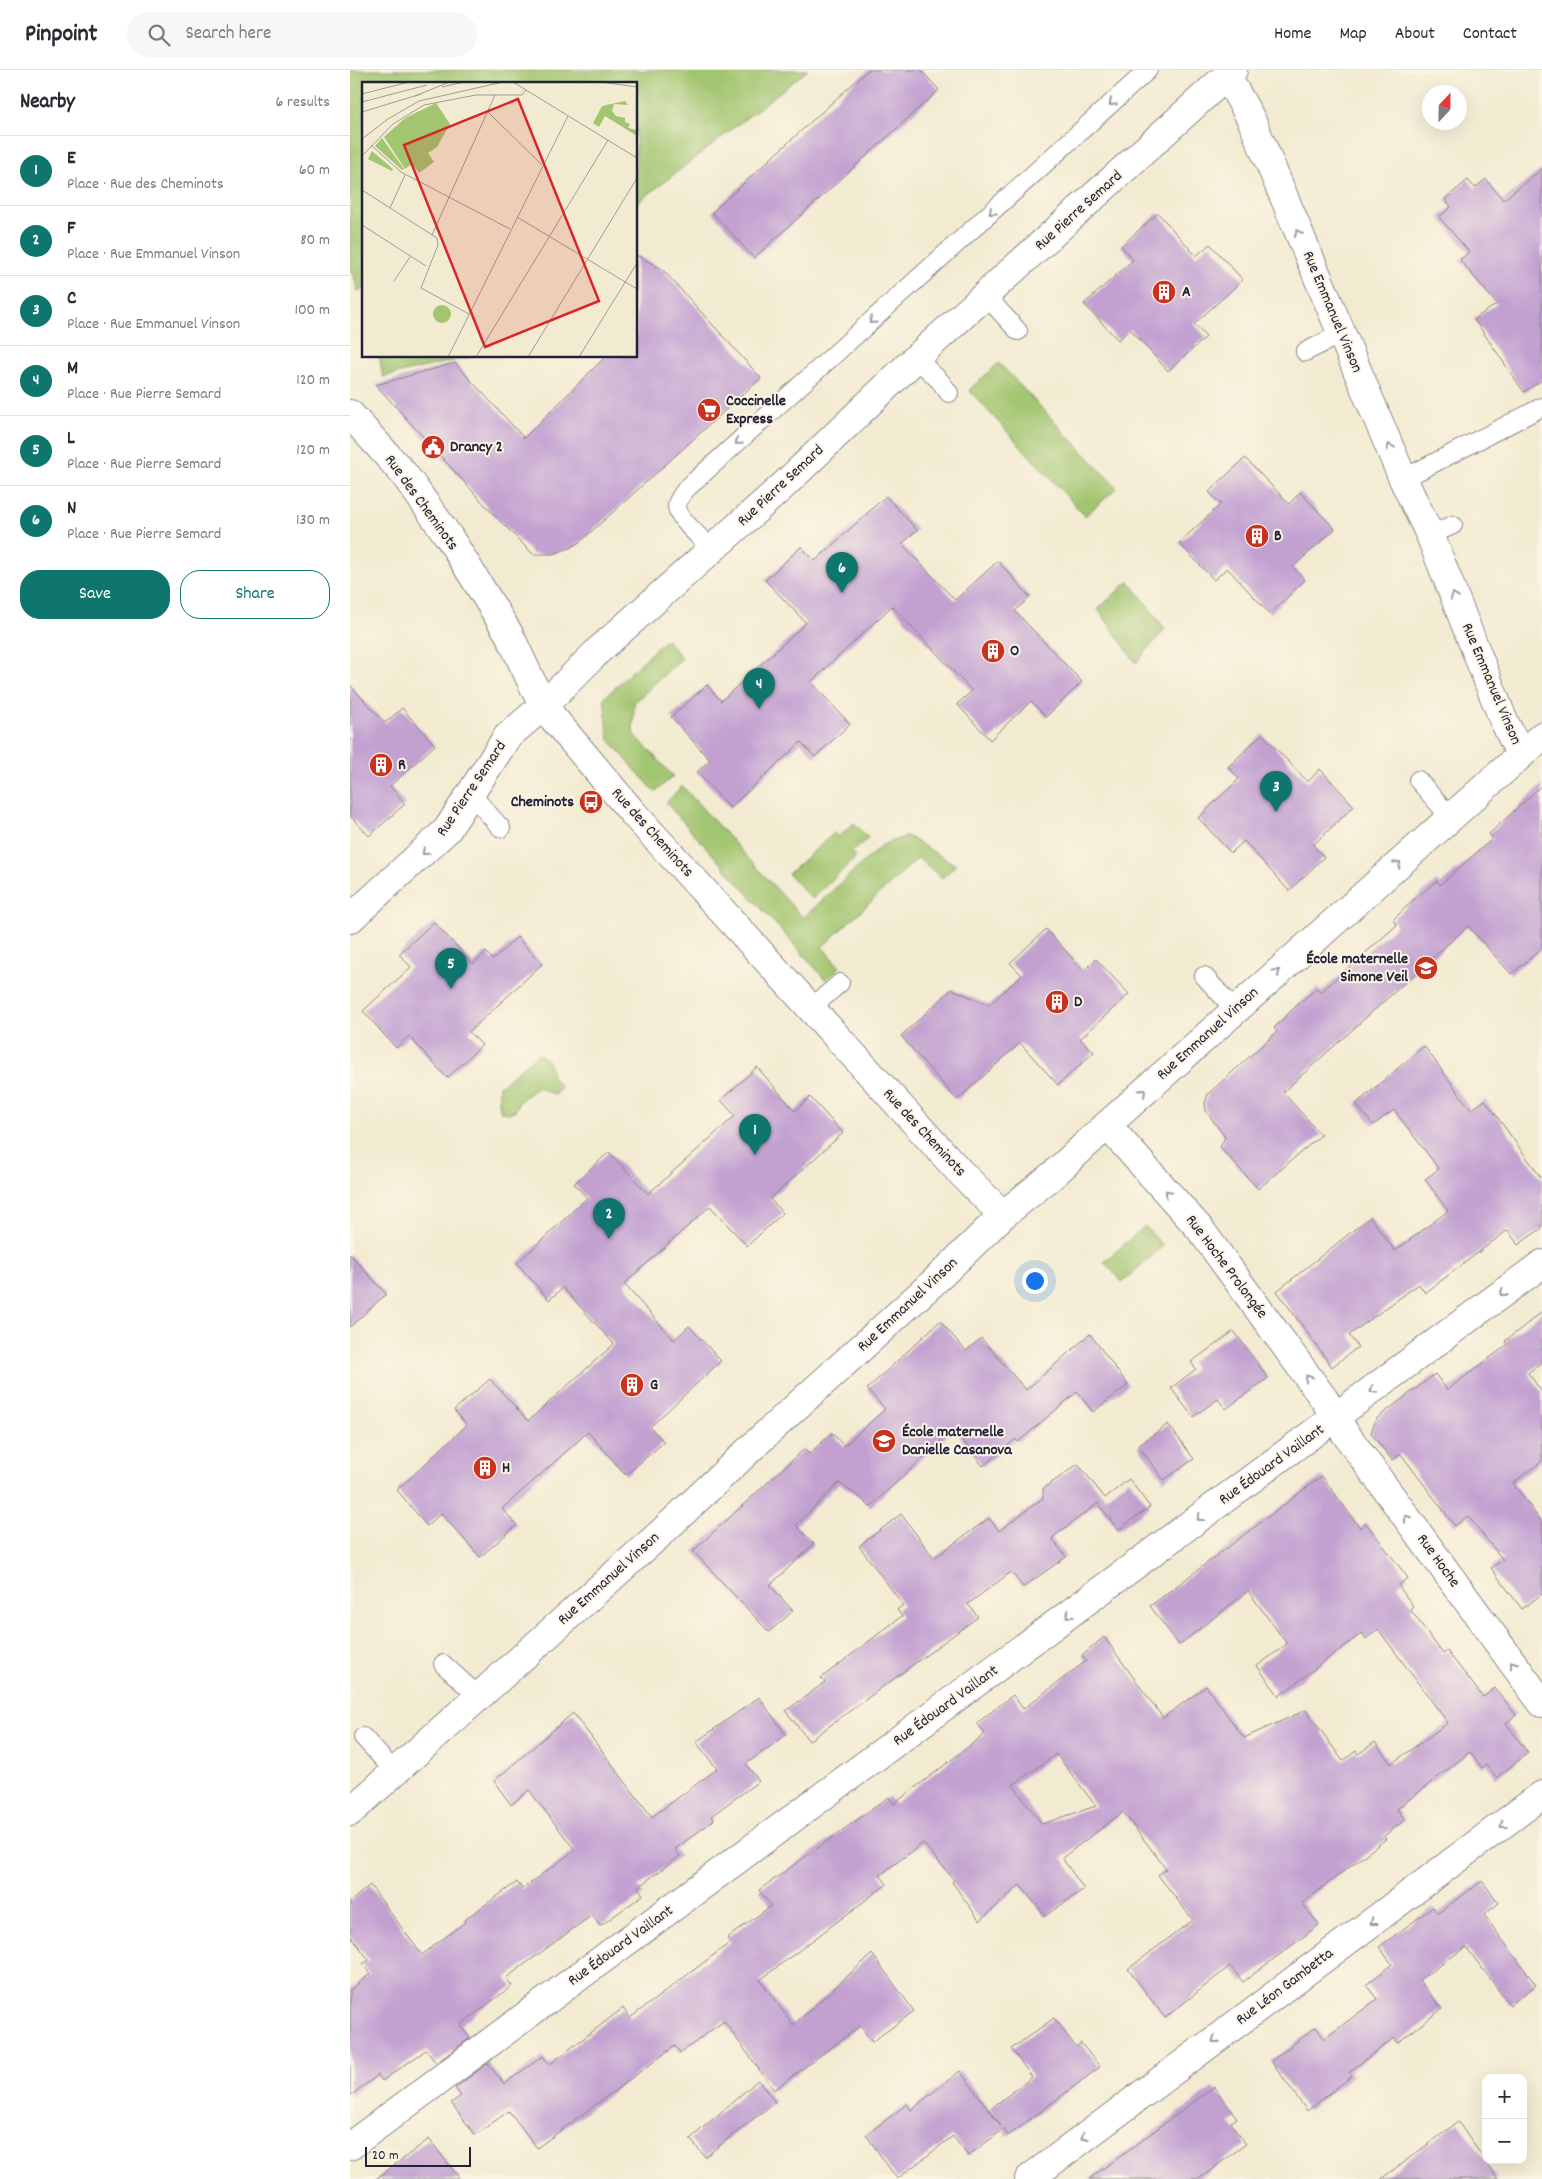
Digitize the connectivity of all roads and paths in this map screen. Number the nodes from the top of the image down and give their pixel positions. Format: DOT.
graph roads {
  1 [pos="1148,70"];
  2 [pos="1230,73"];
  3 [pos="986,296"];
  4 [pos="1018,331"];
  5 [pos="1341,334"];
  6 [pos="1305,352"];
  7 [pos="916,358"];
  8 [pos="949,393"];
  9 [pos="1542,407"];
  10 [pos="350,414"];
  11 [pos="1403,479"];
  12 [pos="712,549"];
  13 [pos="543,706"];
  14 [pos="1542,736"];
  15 [pos="1520,754"];
  16 [pos="1418,780"];
  17 [pos="471,794"];
  18 [pos="1450,817"];
  19 [pos="501,828"];
  20 [pos="350,919"];
  21 [pos="1204,976"];
  22 [pos="840,984"];
  23 [pos="810,1008"];
  24 [pos="1235,1010"];
  25 [pos="1107,1125"];
  26 [pos="1003,1215"];
  27 [pos="1542,1264"];
  28 [pos="1335,1419"];
  29 [pos="443,1664"];
  30 [pos="478,1696"];
  31 [pos="1542,1703"];
  32 [pos="363,1737"];
  33 [pos="394,1772"];
  34 [pos="1542,1795"];
  35 [pos="350,1812"];
  36 [pos="350,2146"];
  37 [pos="1029,2179"];
  1 -- 12 [label="lane, one-way"];
  2 -- 3 [label="street, Rue Pierre Semard"];
  5 -- 2 [label="street, Rue Emmanuel Vinson, one-way"];
  3 -- 4 [label="lane"];
  3 -- 7 [label="street, Rue Pierre Semard"];
  5 -- 6 [label="lane"];
  11 -- 5 [label="street, Rue Emmanuel Vinson, one-way"];
  7 -- 8 [label="lane"];
  7 -- 12 [label="street, Rue Pierre Semard"];
  9 -- 11 [label="lane"];
  10 -- 13 [label="street, Rue des Cheminots"];
  15 -- 11 [label="street, Rue Emmanuel Vinson, one-way"];
  12 -- 13 [label="street, Rue Pierre Semard"];
  13 -- 17 [label="street, Rue Pierre Semard"];
  13 -- 23 [label="street, Rue des Cheminots"];
  14 -- 15 [label="street"];
  15 -- 18 [label="street, Rue Emmanuel Vinson"];
  16 -- 18 [label="lane"];
  17 -- 19 [label="lane"];
  17 -- 20 [label="street, Rue Pierre Semard, one-way"];
  24 -- 18 [label="street, Rue Emmanuel Vinson, one-way"];
  21 -- 24 [label="lane"];
  22 -- 23 [label="lane"];
  23 -- 26 [label="street, Rue des Cheminots"];
  25 -- 24 [label="street, Rue Emmanuel Vinson, one-way"];
  25 -- 26 [label="street, Rue Emmanuel Vinson"];
  28 -- 25 [label="street, Rue Hoche Prolongée, one-way"];
  26 -- 30 [label="street, Rue Emmanuel Vinson"];
  27 -- 28 [label="street, Rue Édouard Vaillant, one-way"];
  31 -- 28 [label="street, Rue Hoche, one-way"];
  28 -- 36 [label="street, Rue Édouard Vaillant, one-way"];
  29 -- 30 [label="lane"];
  30 -- 33 [label="street, Rue Emmanuel Vinson"];
  32 -- 33 [label="lane"];
  33 -- 35 [label="street, Rue Emmanuel Vinson"];
  34 -- 37 [label="street, Rue Léon Gambetta, one-way"];
}
